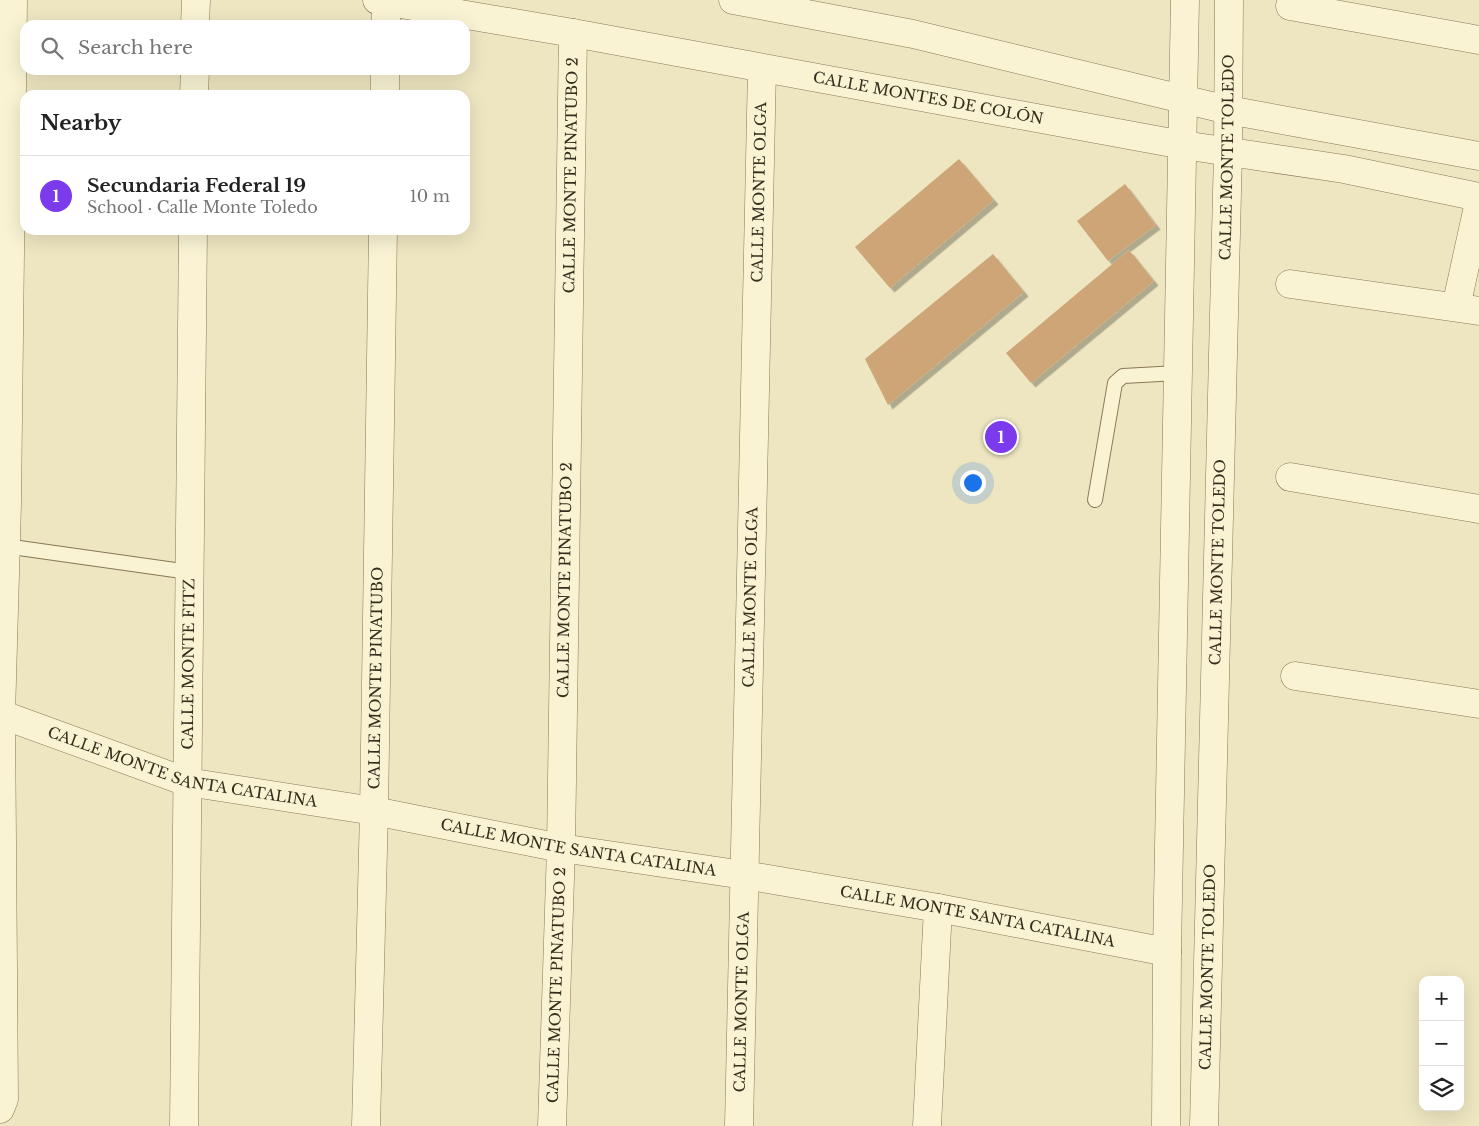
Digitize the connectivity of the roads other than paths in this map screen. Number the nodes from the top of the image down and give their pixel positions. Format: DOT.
graph roads {
  1 [pos="13,0"];
  2 [pos="196,0"];
  3 [pos="733,0"];
  4 [pos="1185,0"];
  5 [pos="1229,0"];
  6 [pos="1290,6"];
  7 [pos="383,9"];
  8 [pos="195,20"];
  9 [pos="573,33"];
  10 [pos="1479,40"];
  11 [pos="762,69"];
  12 [pos="195,75"];
  13 [pos="385,75"];
  14 [pos="194,90"];
  15 [pos="385,90"];
  16 [pos="1183,99"];
  17 [pos="1228,110"];
  18 [pos="1183,145"];
  19 [pos="1228,152"];
  20 [pos="1479,156"];
  21 [pos="1479,197"];
  22 [pos="1479,202"];
  23 [pos="193,235"];
  24 [pos="382,235"];
  25 [pos="1290,284"];
  26 [pos="1468,309"];
  27 [pos="1178,373"];
  28 [pos="1290,476"];
  29 [pos="1096,500"];
  30 [pos="4,503"];
  31 [pos="1479,509"];
  32 [pos="5,546"];
  33 [pos="188,572"];
  34 [pos="1295,676"];
  35 [pos="1479,704"];
  36 [pos="0,714"];
  37 [pos="187,782"];
  38 [pos="374,811"];
  39 [pos="561,848"];
  40 [pos="744,875"];
  41 [pos="938,908"];
  42 [pos="1166,952"];
  43 [pos="2,1104"];
  44 [pos="184,1126"];
  45 [pos="366,1126"];
  46 [pos="552,1126"];
  47 [pos="740,1126"];
  48 [pos="927,1126"];
  49 [pos="1166,1126"];
  50 [pos="1204,1126"];
  1 -- 30 [label="street"];
  2 -- 8 [label="street"];
  3 -- 16 [label="street"];
  4 -- 16 [label="street"];
  5 -- 17 [label="street, CALLE MONTE TOLEDO"];
  6 -- 10 [label="street"];
  7 -- 9 [label="street, CALLE MONTES DE COLÓN"];
  9 -- 11 [label="street, CALLE MONTES DE COLÓN"];
  9 -- 39 [label="street, CALLE MONTE PINATUBO 2"];
  11 -- 18 [label="street, CALLE MONTES DE COLÓN"];
  11 -- 40 [label="street, CALLE MONTE OLGA"];
  12 -- 14 [label="street"];
  13 -- 15 [label="street"];
  16 -- 17 [label="street"];
  16 -- 18 [label="street"];
  17 -- 19 [label="street, CALLE MONTE TOLEDO"];
  17 -- 20 [label="street"];
  18 -- 19 [label="street, CALLE MONTES DE COLÓN"];
  18 -- 27 [label="street"];
  19 -- 21 [label="street, CALLE MONTES DE COLÓN"];
  19 -- 50 [label="street, CALLE MONTE TOLEDO"];
  22 -- 26 [label="street"];
  23 -- 33 [label="street, CALLE MONTE FITZ"];
  24 -- 38 [label="street, CALLE MONTE PINATUBO"];
  25 -- 26 [label="street"];
  27 -- 29 [label="lane"];
  27 -- 42 [label="street"];
  28 -- 31 [label="street"];
  30 -- 32 [label="street"];
  32 -- 33 [label="lane"];
  32 -- 36 [label="street"];
  33 -- 37 [label="street, CALLE MONTE FITZ"];
  34 -- 35 [label="street"];
  36 -- 37 [label="street, CALLE MONTE SANTA CATALINA"];
  36 -- 43 [label="street"];
  37 -- 38 [label="street, CALLE MONTE SANTA CATALINA"];
  37 -- 44 [label="street, CALLE MONTE FITZ"];
  38 -- 39 [label="street, CALLE MONTE SANTA CATALINA"];
  38 -- 45 [label="street, CALLE MONTE PINATUBO"];
  39 -- 40 [label="street, CALLE MONTE SANTA CATALINA"];
  39 -- 46 [label="street, CALLE MONTE PINATUBO 2"];
  40 -- 41 [label="street, CALLE MONTE SANTA CATALINA"];
  40 -- 47 [label="street, CALLE MONTE OLGA"];
  41 -- 42 [label="street, CALLE MONTE SANTA CATALINA"];
  41 -- 48 [label="street"];
  42 -- 49 [label="street"];
}
